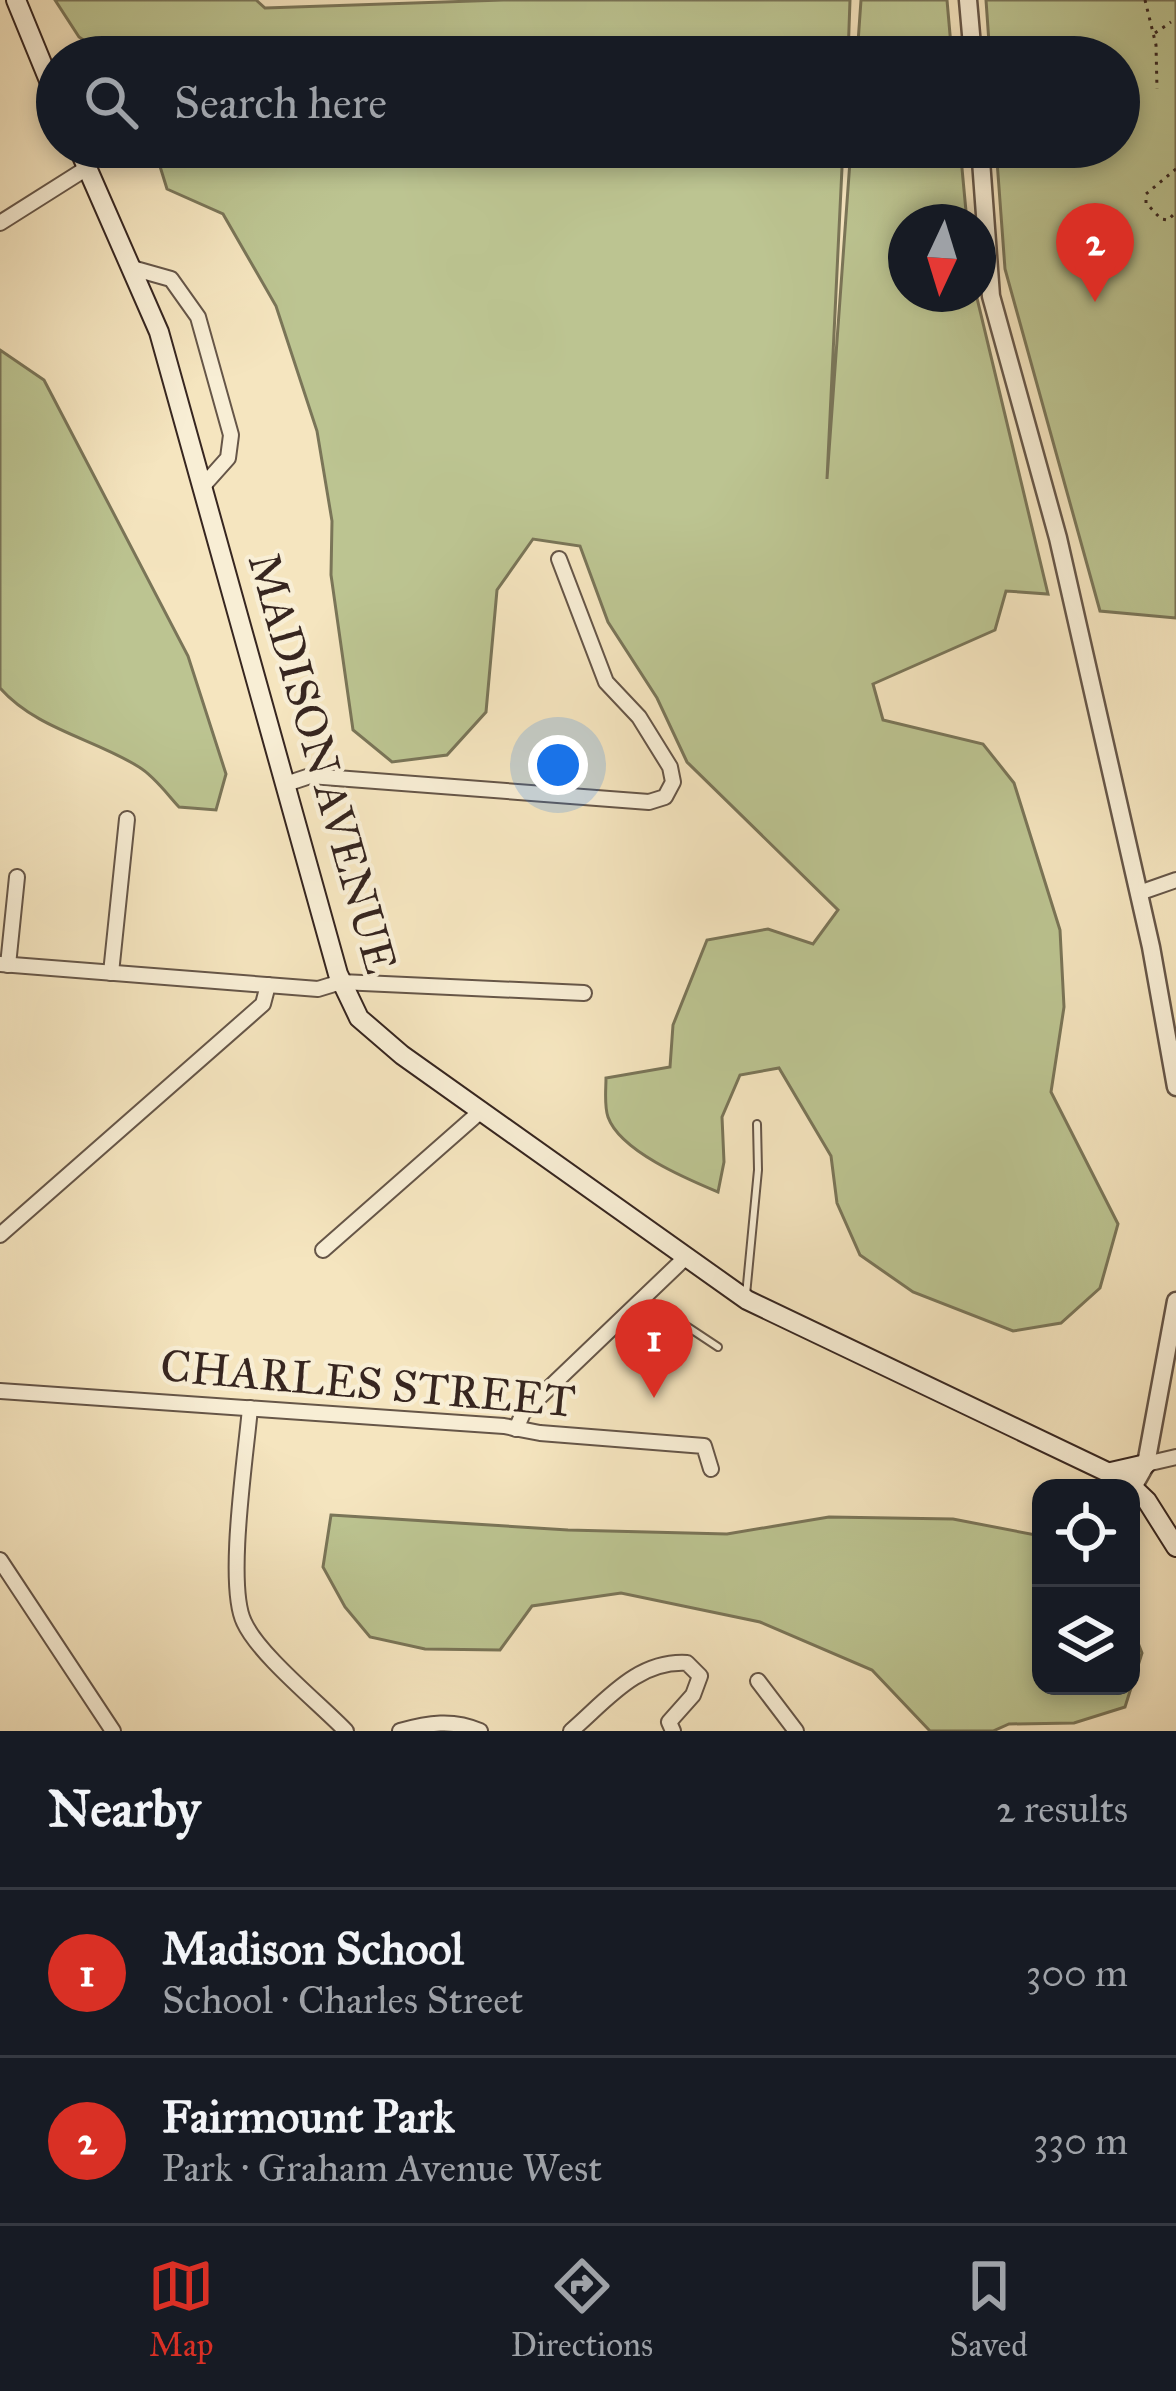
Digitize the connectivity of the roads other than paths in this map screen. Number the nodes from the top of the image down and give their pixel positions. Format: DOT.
graph roads {
  1 [pos="16,0"];
  2 [pos="968,0"];
  3 [pos="971,36"];
  4 [pos="36,49"];
  5 [pos="87,168"];
  6 [pos="982,168"];
  7 [pos="0,223"];
  8 [pos="132,268"];
  9 [pos="203,486"];
  10 [pos="559,559"];
  11 [pos="286,784"];
  12 [pos="127,819"];
  13 [pos="17,877"];
  14 [pos="1176,880"];
  15 [pos="1139,893"];
  16 [pos="4,964"];
  17 [pos="111,973"];
  18 [pos="340,982"];
  19 [pos="268,985"];
  20 [pos="584,993"];
  21 [pos="1176,1087"];
  22 [pos="481,1111"];
  23 [pos="757,1124"];
  24 [pos="0,1235"];
  25 [pos="323,1250"];
  26 [pos="686,1258"];
  27 [pos="644,1298"];
  28 [pos="746,1299"];
  29 [pos="1176,1301"];
  30 [pos="718,1347"];
  31 [pos="1169,1377"];
  32 [pos="0,1391"];
  33 [pos="250,1408"];
  34 [pos="516,1429"];
  35 [pos="1176,1457"];
  36 [pos="1146,1464"];
  37 [pos="711,1469"];
  38 [pos="1111,1472"];
  39 [pos="1121,1479"];
  40 [pos="1138,1479"];
  41 [pos="1140,1494"];
  42 [pos="1176,1547"];
  43 [pos="0,1560"];
  44 [pos="758,1681"];
  45 [pos="112,1731"];
  46 [pos="346,1731"];
  47 [pos="400,1731"];
  48 [pos="480,1731"];
  49 [pos="571,1731"];
  50 [pos="673,1731"];
  51 [pos="796,1731"];
  1 -- 4 [label="main road"];
  2 -- 3 [label="street"];
  5 -- 7 [label="street"];
  5 -- 8 [label="main road, MADISON AVENUE"];
  6 -- 15 [label="street"];
  8 -- 9 [label="main road, MADISON AVENUE"];
  8 -- 9 [label="street"];
  9 -- 11 [label="main road, MADISON AVENUE"];
  10 -- 11 [label="street"];
  11 -- 18 [label="main road, MADISON AVENUE"];
  12 -- 17 [label="street"];
  13 -- 16 [label="street"];
  14 -- 15 [label="street"];
  15 -- 21 [label="street"];
  16 -- 17 [label="street"];
  17 -- 19 [label="street"];
  18 -- 19 [label="street"];
  18 -- 20 [label="street"];
  18 -- 22 [label="main road, MADISON AVENUE"];
  19 -- 24 [label="street"];
  22 -- 25 [label="street"];
  22 -- 26 [label="main road, MADISON AVENUE"];
  23 -- 28 [label="lane"];
  26 -- 27 [label="street"];
  26 -- 28 [label="main road, MADISON AVENUE"];
  27 -- 30 [label="lane"];
  27 -- 34 [label="street"];
  28 -- 38 [label="main road, MADISON AVENUE"];
  29 -- 31 [label="street"];
  31 -- 36 [label="street"];
  32 -- 33 [label="street, CHARLES STREET"];
  33 -- 34 [label="street, CHARLES STREET"];
  33 -- 46 [label="street"];
  34 -- 37 [label="street, CHARLES STREET"];
  35 -- 36 [label="street"];
  36 -- 38 [label="main road"];
  36 -- 40 [label="street"];
  38 -- 39 [label="main road, MADISON AVENUE"];
  41 -- 42 [label="main road, MADISON AVENUE"];
  43 -- 45 [label="street"];
  44 -- 51 [label="street"];
  47 -- 48 [label="street"];
  49 -- 50 [label="street"];
}
